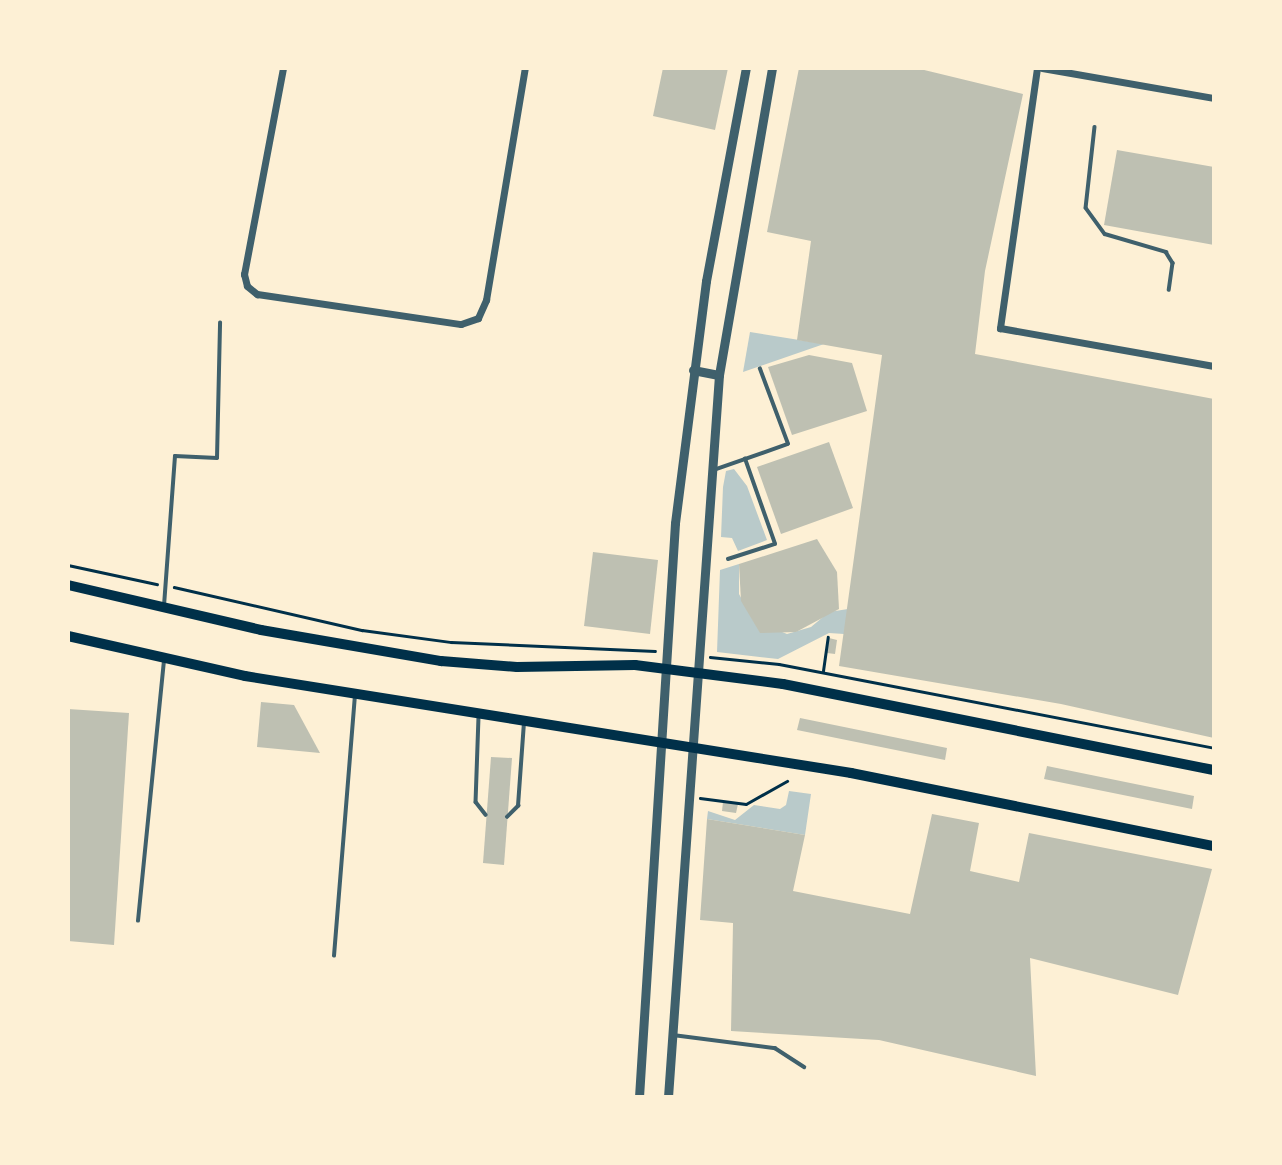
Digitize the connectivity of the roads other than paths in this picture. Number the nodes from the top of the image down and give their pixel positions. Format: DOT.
graph roads {
  1 [pos="283,68"];
  2 [pos="525,68"];
  3 [pos="746,68"];
  4 [pos="772,68"];
  5 [pos="1039,68"];
  6 [pos="1214,98"];
  7 [pos="1096,127"];
  8 [pos="1169,290"];
  9 [pos="220,323"];
  10 [pos="1214,366"];
  11 [pos="760,369"];
  12 [pos="693,370"];
  13 [pos="719,375"];
  14 [pos="745,459"];
  15 [pos="712,470"];
  16 [pos="727,559"];
  17 [pos="68,585"];
  18 [pos="164,608"];
  19 [pos="68,636"];
  20 [pos="164,659"];
  21 [pos="664,668"];
  22 [pos="696,671"];
  23 [pos="355,695"];
  24 [pos="479,713"];
  25 [pos="525,719"];
  26 [pos="660,741"];
  27 [pos="691,746"];
  28 [pos="1214,770"];
  29 [pos="486,815"];
  30 [pos="508,817"];
  31 [pos="1214,846"];
  32 [pos="138,921"];
  33 [pos="334,956"];
  34 [pos="671,1035"];
  35 [pos="804,1066"];
  36 [pos="639,1097"];
  37 [pos="668,1097"];
  1 -- 2 [label="street"];
  3 -- 12 [label="street"];
  4 -- 13 [label="street"];
  5 -- 6 [label="street"];
  5 -- 10 [label="street"];
  7 -- 8 [label="lane"];
  9 -- 18 [label="lane"];
  11 -- 14 [label="lane"];
  12 -- 13 [label="street"];
  12 -- 21 [label="street"];
  13 -- 15 [label="street"];
  14 -- 15 [label="lane"];
  14 -- 16 [label="lane"];
  15 -- 22 [label="street"];
  17 -- 18 [label="main road"];
  18 -- 21 [label="main road"];
  19 -- 20 [label="main road"];
  20 -- 23 [label="main road"];
  20 -- 32 [label="lane"];
  21 -- 22 [label="main road"];
  21 -- 26 [label="street"];
  22 -- 27 [label="street"];
  22 -- 28 [label="main road"];
  23 -- 24 [label="main road"];
  23 -- 33 [label="lane"];
  24 -- 25 [label="main road"];
  24 -- 29 [label="lane"];
  25 -- 26 [label="main road"];
  25 -- 30 [label="lane"];
  26 -- 27 [label="main road"];
  26 -- 36 [label="street"];
  27 -- 31 [label="main road"];
  27 -- 34 [label="street"];
  34 -- 35 [label="lane"];
  34 -- 37 [label="street"];
}
